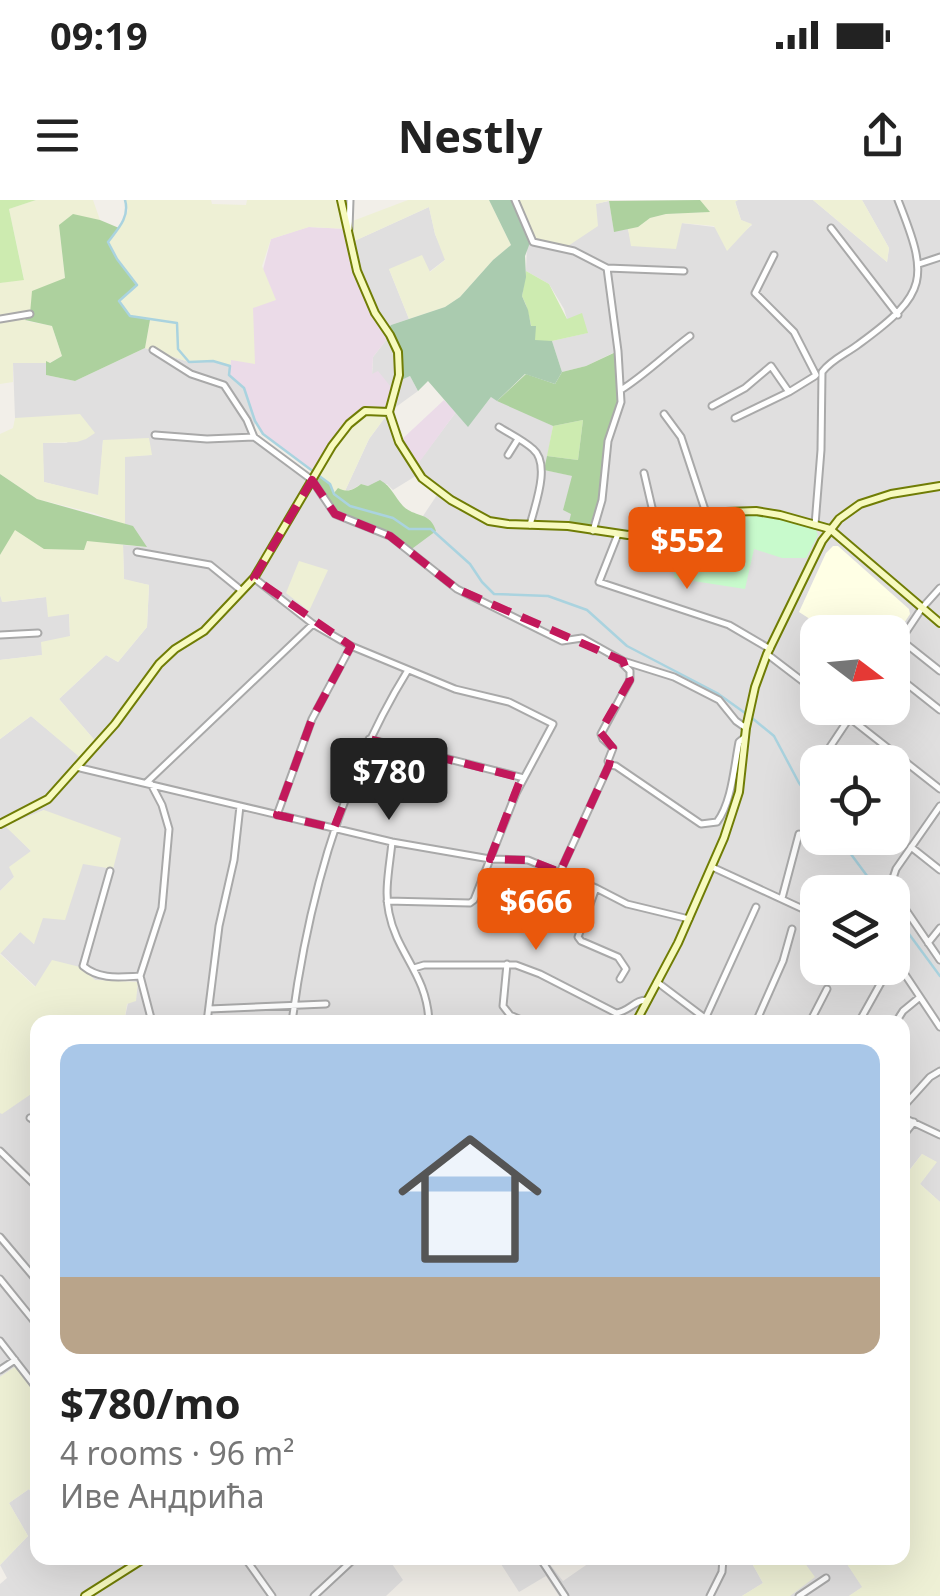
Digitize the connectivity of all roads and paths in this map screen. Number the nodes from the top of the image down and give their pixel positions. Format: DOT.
graph roads {
  1 [pos="341,200"];
  2 [pos="350,200"];
  3 [pos="514,200"];
  4 [pos="898,200"];
  5 [pos="348,228"];
  6 [pos="831,228"];
  7 [pos="774,255"];
  8 [pos="940,257"];
  9 [pos="919,264"];
  10 [pos="607,268"];
  11 [pos="684,271"];
  12 [pos="30,314"];
  13 [pos="898,315"];
  14 [pos="0,319"];
  15 [pos="690,336"];
  16 [pos="153,350"];
  17 [pos="819,374"];
  18 [pos="621,390"];
  19 [pos="789,392"];
  20 [pos="712,406"];
  21 [pos="389,412"];
  22 [pos="664,414"];
  23 [pos="734,418"];
  24 [pos="499,427"];
  25 [pos="155,435"];
  26 [pos="254,437"];
  27 [pos="518,439"];
  28 [pos="508,455"];
  29 [pos="644,473"];
  30 [pos="312,480"];
  31 [pos="940,486"];
  32 [pos="707,516"];
  33 [pos="815,524"];
  34 [pos="530,525"];
  35 [pos="657,529"];
  36 [pos="830,529"];
  37 [pos="593,531"];
  38 [pos="618,534"];
  39 [pos="137,552"];
  40 [pos="254,578"];
  41 [pos="940,588"];
  42 [pos="242,591"];
  43 [pos="922,608"];
  44 [pos="313,624"];
  45 [pos="940,624"];
  46 [pos="910,626"];
  47 [pos="38,633"];
  48 [pos="0,634"];
  49 [pos="352,646"];
  50 [pos="910,647"];
  51 [pos="768,652"];
  52 [pos="623,661"];
  53 [pos="408,670"];
  54 [pos="940,671"];
  55 [pos="800,678"];
  56 [pos="910,686"];
  57 [pos="940,710"];
  58 [pos="859,725"];
  59 [pos="746,730"];
  60 [pos="370,739"];
  61 [pos="885,745"];
  62 [pos="609,765"];
  63 [pos="910,765"];
  64 [pos="76,767"];
  65 [pos="524,778"];
  66 [pos="149,784"];
  67 [pos="940,788"];
  68 [pos="240,806"];
  69 [pos="940,806"];
  70 [pos="277,815"];
  71 [pos="0,824"];
  72 [pos="334,828"];
  73 [pos="799,834"];
  74 [pos="392,842"];
  75 [pos="911,847"];
  76 [pos="490,859"];
  77 [pos="712,868"];
  78 [pos="940,870"];
  79 [pos="110,871"];
  80 [pos="560,872"];
  81 [pos="596,888"];
  82 [pos="782,898"];
  83 [pos="387,901"];
  84 [pos="756,907"];
  85 [pos="800,907"];
  86 [pos="689,919"];
  87 [pos="940,928"];
  88 [pos="792,929"];
  89 [pos="928,943"];
  90 [pos="940,960"];
  91 [pos="506,964"];
  92 [pos="414,968"];
  93 [pos="140,976"];
  94 [pos="620,980"];
  95 [pos="657,982"];
  96 [pos="910,982"];
  97 [pos="880,985"];
  98 [pos="827,990"];
  99 [pos="920,997"];
  100 [pos="648,1000"];
  101 [pos="326,1004"];
  102 [pos="294,1005"];
  103 [pos="209,1010"];
  104 [pos="150,1015"];
  105 [pos="208,1015"];
  106 [pos="293,1015"];
  107 [pos="428,1015"];
  108 [pos="510,1015"];
  109 [pos="640,1015"];
  110 [pos="700,1015"];
  111 [pos="711,1015"];
  112 [pos="759,1015"];
  113 [pos="814,1015"];
  114 [pos="863,1015"];
  115 [pos="900,1015"];
  116 [pos="940,1027"];
  117 [pos="940,1071"];
  118 [pos="910,1099"];
  119 [pos="910,1120"];
  120 [pos="914,1122"];
  121 [pos="910,1127"];
  122 [pos="940,1135"];
  123 [pos="0,1151"];
  124 [pos="30,1180"];
  125 [pos="0,1237"];
  126 [pos="30,1273"];
  127 [pos="0,1278"];
  128 [pos="30,1316"];
  129 [pos="0,1342"];
  130 [pos="14,1360"];
  131 [pos="0,1370"];
  132 [pos="30,1380"];
  133 [pos="128,1565"];
  134 [pos="250,1565"];
  135 [pos="347,1565"];
  136 [pos="545,1565"];
  137 [pos="722,1565"];
  138 [pos="826,1578"];
  139 [pos="86,1596"];
  140 [pos="272,1596"];
  141 [pos="314,1596"];
  142 [pos="565,1596"];
  143 [pos="710,1596"];
  144 [pos="799,1596"];
  1 -- 5 [label="street"];
  2 -- 5 [label="street"];
  3 -- 10 [label="street"];
  4 -- 9 [label="street"];
  5 -- 21 [label="street"];
  6 -- 13 [label="street"];
  7 -- 17 [label="street"];
  8 -- 9 [label="street"];
  9 -- 13 [label="street"];
  10 -- 11 [label="street"];
  10 -- 18 [label="street"];
  12 -- 14 [label="street"];
  13 -- 17 [label="street"];
  15 -- 18 [label="street"];
  16 -- 26 [label="street"];
  17 -- 19 [label="street"];
  17 -- 33 [label="street"];
  18 -- 37 [label="street"];
  19 -- 20 [label="street"];
  19 -- 23 [label="street"];
  21 -- 30 [label="street"];
  21 -- 34 [label="street"];
  22 -- 32 [label="street"];
  24 -- 27 [label="street"];
  25 -- 26 [label="street"];
  26 -- 30 [label="street"];
  27 -- 28 [label="street"];
  27 -- 34 [label="street"];
  29 -- 35 [label="street"];
  30 -- 40 [label="street"];
  30 -- 52 [label="street"];
  31 -- 36 [label="street"];
  32 -- 33 [label="street"];
  32 -- 35 [label="street"];
  33 -- 36 [label="street"];
  34 -- 37 [label="street"];
  35 -- 38 [label="street"];
  36 -- 43 [label="street"];
  36 -- 51 [label="street"];
  37 -- 38 [label="street"];
  38 -- 51 [label="street"];
  39 -- 42 [label="street"];
  40 -- 42 [label="street"];
  40 -- 44 [label="street"];
  41 -- 43 [label="street"];
  42 -- 64 [label="street"];
  43 -- 45 [label="street"];
  43 -- 46 [label="street"];
  44 -- 49 [label="street"];
  44 -- 66 [label="street"];
  47 -- 48 [label="street"];
  49 -- 53 [label="street"];
  49 -- 70 [label="street"];
  50 -- 54 [label="street"];
  51 -- 55 [label="street"];
  51 -- 59 [label="street"];
  52 -- 59 [label="street"];
  52 -- 62 [label="street"];
  53 -- 60 [label="street"];
  53 -- 65 [label="street"];
  56 -- 57 [label="street"];
  58 -- 61 [label="street"];
  59 -- 62 [label="street"];
  59 -- 77 [label="street"];
  60 -- 65 [label="street"];
  60 -- 72 [label="street"];
  62 -- 80 [label="street"];
  63 -- 67 [label="street"];
  64 -- 66 [label="street"];
  64 -- 71 [label="street"];
  65 -- 76 [label="street"];
  66 -- 68 [label="street"];
  66 -- 93 [label="street"];
  68 -- 70 [label="street"];
  68 -- 103 [label="street"];
  69 -- 75 [label="street"];
  70 -- 72 [label="street"];
  72 -- 74 [label="street"];
  72 -- 102 [label="street"];
  73 -- 82 [label="street"];
  74 -- 76 [label="street"];
  74 -- 83 [label="street"];
  75 -- 78 [label="street"];
  75 -- 89 [label="street"];
  76 -- 80 [label="street"];
  76 -- 83 [label="street"];
  77 -- 82 [label="street"];
  77 -- 86 [label="street"];
  79 -- 93 [label="street"];
  80 -- 81 [label="street"];
  81 -- 86 [label="street"];
  81 -- 94 [label="street"];
  82 -- 85 [label="street"];
  83 -- 92 [label="street"];
  84 -- 111 [label="street"];
  86 -- 95 [label="street"];
  87 -- 89 [label="street"];
  88 -- 112 [label="street"];
  89 -- 90 [label="street"];
  91 -- 92 [label="street"];
  91 -- 100 [label="street"];
  91 -- 108 [label="street"];
  92 -- 107 [label="street"];
  93 -- 104 [label="street"];
  95 -- 100 [label="street"];
  95 -- 110 [label="street"];
  96 -- 99 [label="street"];
  97 -- 114 [label="street"];
  98 -- 113 [label="street"];
  99 -- 115 [label="street"];
  99 -- 116 [label="street"];
  100 -- 109 [label="street"];
  101 -- 102 [label="street"];
  102 -- 103 [label="street"];
  102 -- 106 [label="street"];
  103 -- 105 [label="street"];
  117 -- 118 [label="street"];
  119 -- 120 [label="street"];
  120 -- 121 [label="street"];
  120 -- 122 [label="street"];
  123 -- 124 [label="street"];
  125 -- 126 [label="street"];
  127 -- 128 [label="street"];
  129 -- 130 [label="street"];
  130 -- 131 [label="street"];
  130 -- 132 [label="street"];
  133 -- 139 [label="street"];
  134 -- 140 [label="street"];
  135 -- 141 [label="street"];
  136 -- 142 [label="street"];
  137 -- 143 [label="street"];
  138 -- 144 [label="street"];
}
